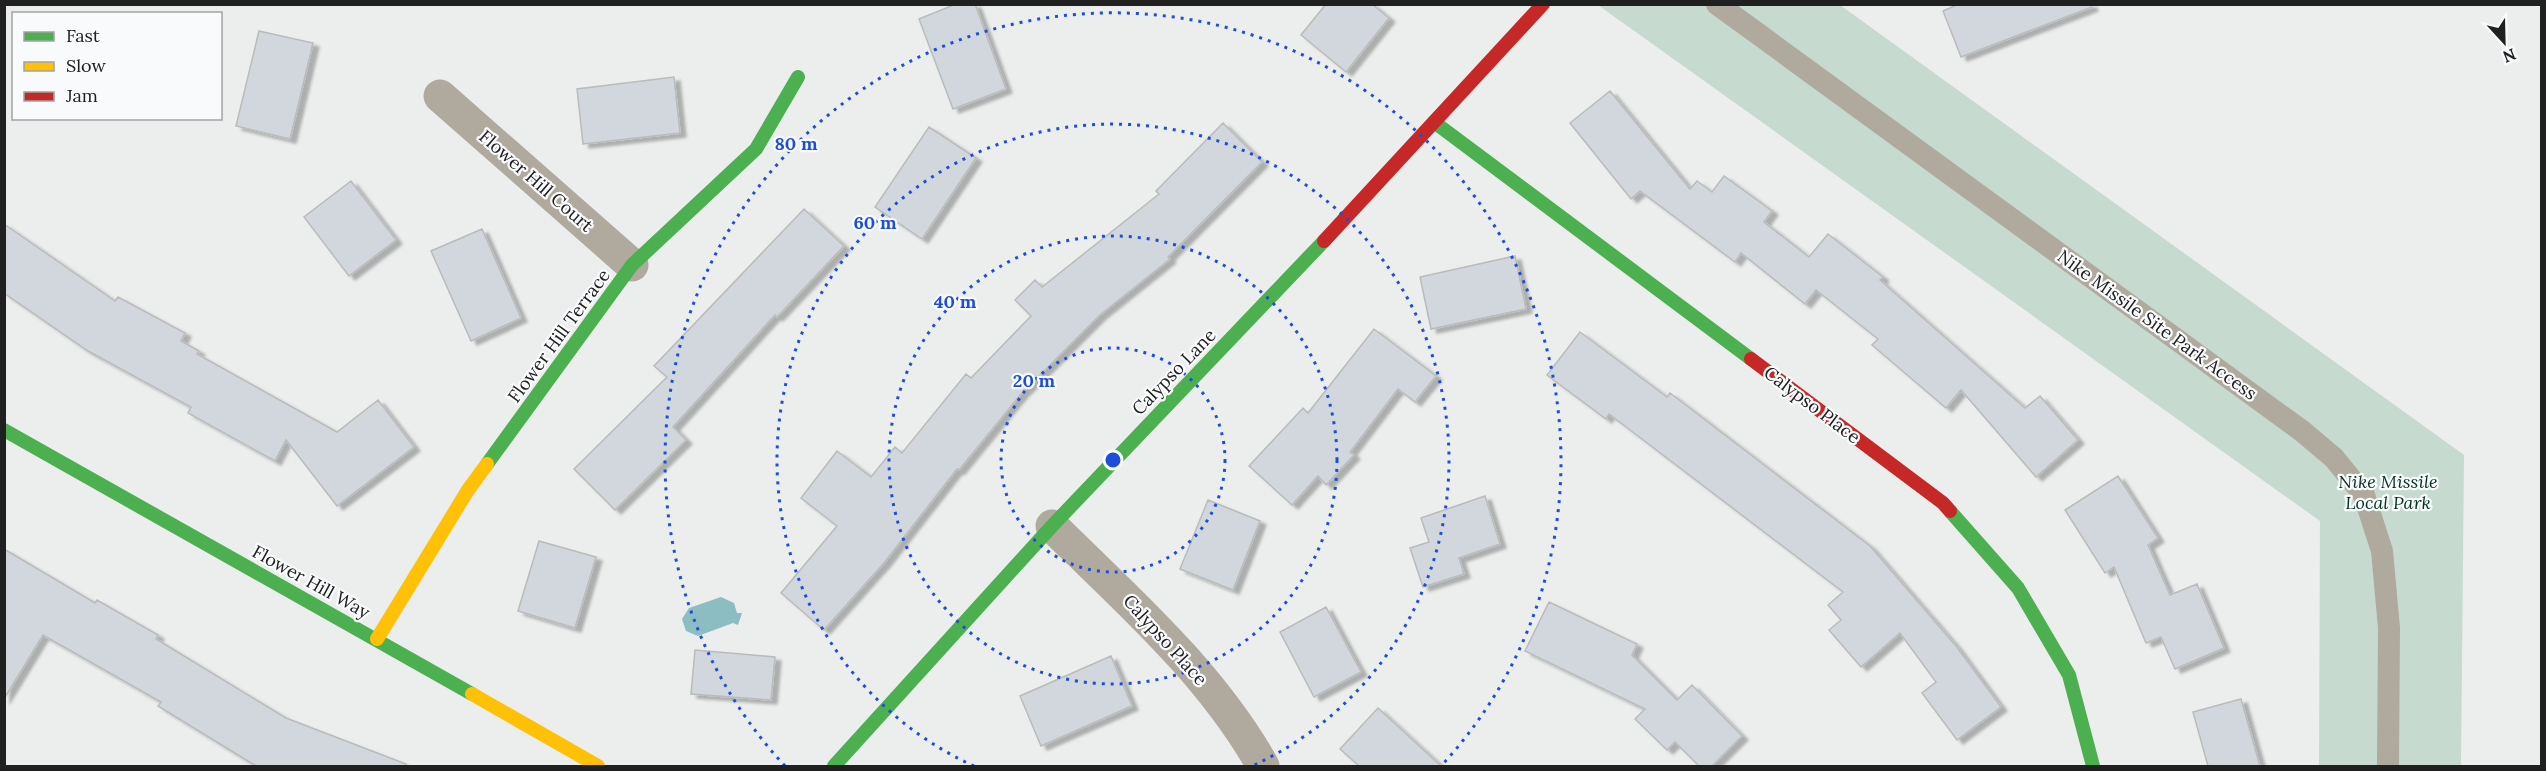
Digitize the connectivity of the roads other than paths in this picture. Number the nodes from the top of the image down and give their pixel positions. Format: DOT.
graph roads {
  1 [pos="1543,4"];
  2 [pos="1717,4"];
  3 [pos="798,77"];
  4 [pos="440,96"];
  5 [pos="1434,122"];
  6 [pos="632,265"];
  7 [pos="4,430"];
  8 [pos="1052,526"];
  9 [pos="377,639"];
  10 [pos="598,766"];
  11 [pos="834,766"];
  12 [pos="1263,766"];
  13 [pos="2093,766"];
  14 [pos="2388,766"];
  1 -- 5 [label="street, Calypso Lane"];
  2 -- 14 [label="lane, Nike Missile Site Park Access"];
  3 -- 6 [label="street, Flower Hill Terrace"];
  4 -- 6 [label="street, Flower Hill Court"];
  5 -- 8 [label="street, Calypso Lane"];
  5 -- 13 [label="street, Calypso Place"];
  6 -- 9 [label="street, Flower Hill Terrace"];
  7 -- 9 [label="street, Flower Hill Way"];
  8 -- 11 [label="street, Calypso Lane"];
  8 -- 12 [label="street, Calypso Place"];
  9 -- 10 [label="street, Flower Hill Way"];
}
